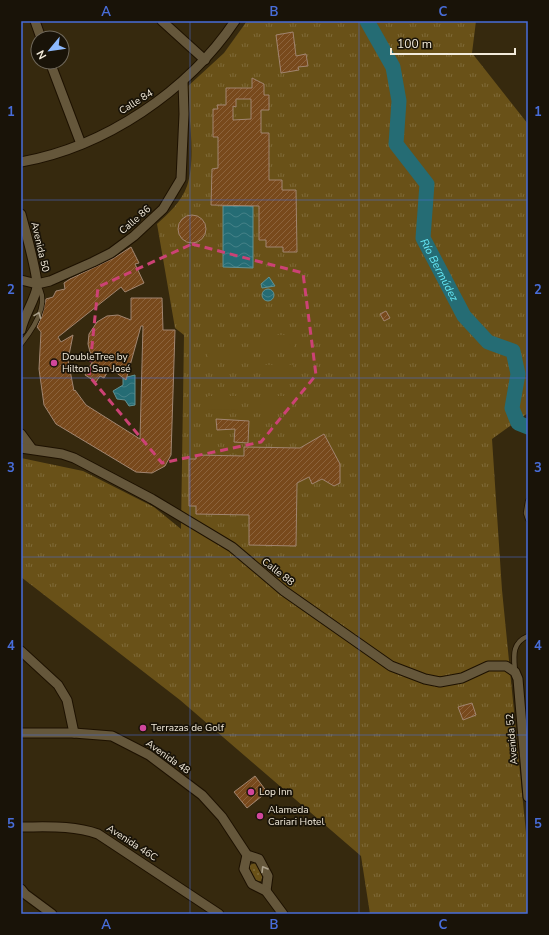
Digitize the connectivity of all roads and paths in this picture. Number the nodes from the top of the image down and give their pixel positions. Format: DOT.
graph roads {
  1 [pos="162,21"];
  2 [pos="235,21"];
  3 [pos="205,60"];
  4 [pos="53,70"];
  5 [pos="183,81"];
  6 [pos="81,144"];
  7 [pos="21,162"];
  8 [pos="21,214"];
  9 [pos="21,280"];
  10 [pos="37,284"];
  11 [pos="21,330"];
  12 [pos="21,344"];
  13 [pos="21,434"];
  14 [pos="21,448"];
  15 [pos="32,449"];
  16 [pos="528,501"];
  17 [pos="528,519"];
  18 [pos="528,636"];
  19 [pos="21,651"];
  20 [pos="516,676"];
  21 [pos="21,733"];
  22 [pos="74,733"];
  23 [pos="528,797"];
  24 [pos="21,827"];
  25 [pos="247,855"];
  26 [pos="21,889"];
  27 [pos="266,891"];
  28 [pos="279,913"];
  29 [pos="52,914"];
  30 [pos="219,914"];
  1 -- 3 [label="street"];
  2 -- 3 [label="street, Calle 84"];
  3 -- 5 [label="street, Calle 84"];
  4 -- 6 [label="street"];
  5 -- 6 [label="street, Calle 84"];
  5 -- 10 [label="street, Calle 86"];
  6 -- 7 [label="street, Calle 84"];
  8 -- 10 [label="street, Avenida 50"];
  9 -- 10 [label="street"];
  10 -- 11 [label="street, Avenida 50"];
  12 -- 10 [label="lane, one-way"];
  13 -- 15 [label="street"];
  14 -- 15 [label="street, Calle 88"];
  15 -- 20 [label="street, Calle 88"];
  16 -- 17 [label="lane"];
  18 -- 20 [label="lane"];
  19 -- 22 [label="street"];
  20 -- 23 [label="street, Avenida 52"];
  21 -- 22 [label="street, Avenida 48"];
  22 -- 25 [label="street, Avenida 48"];
  24 -- 30 [label="street, Avenida 46C"];
  27 -- 25 [label="street, Avenida 48, one-way"];
  25 -- 27 [label="street"];
  26 -- 29 [label="street"];
  27 -- 28 [label="street"];
}
